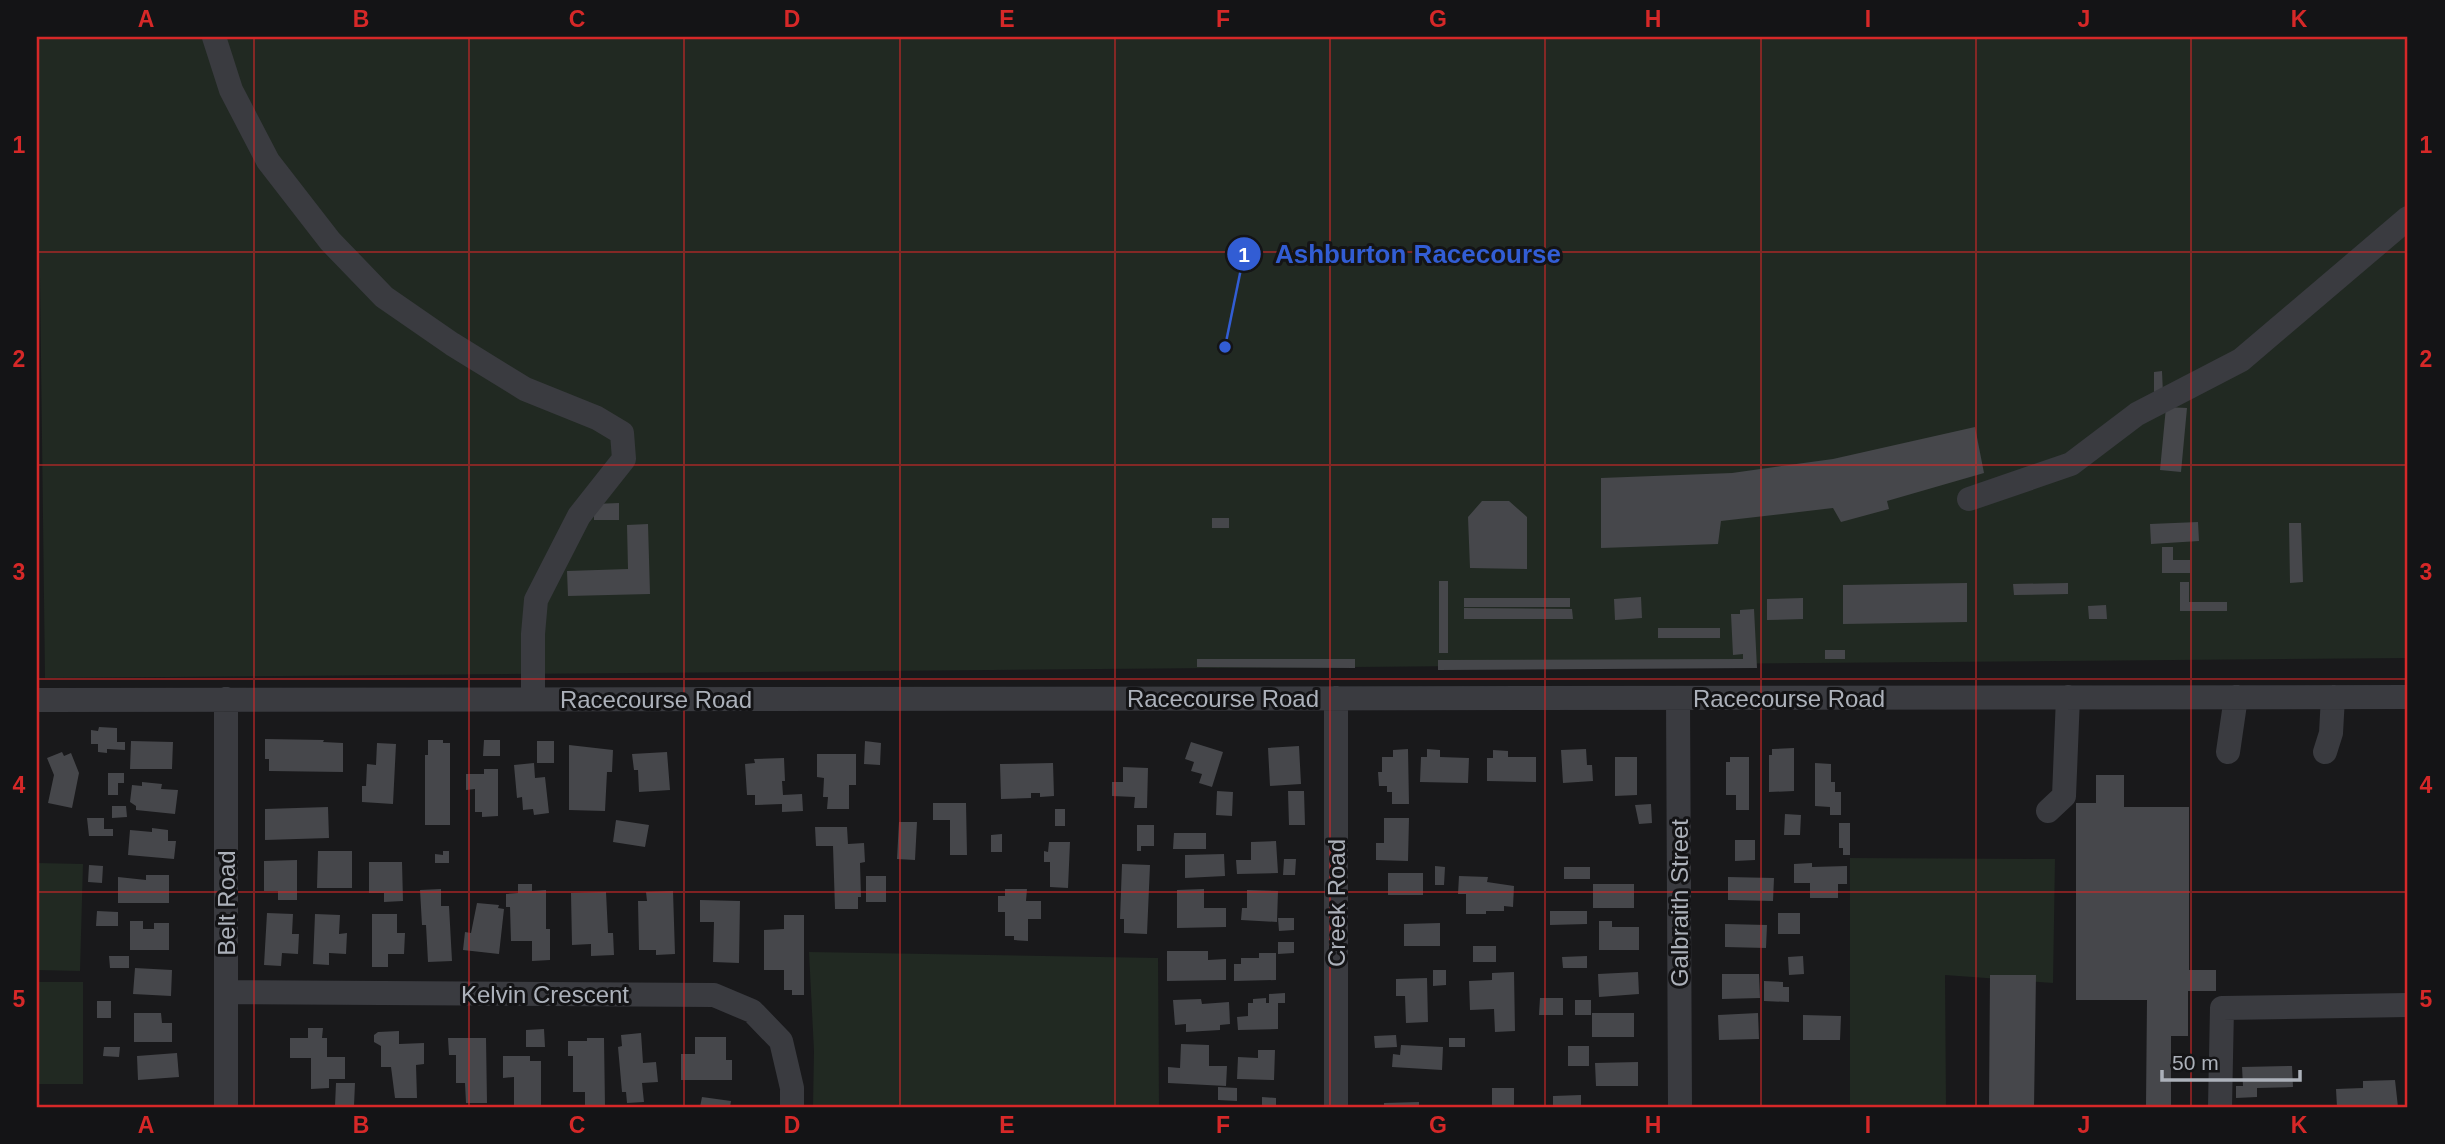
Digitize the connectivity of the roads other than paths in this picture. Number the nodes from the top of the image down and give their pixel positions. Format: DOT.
graph roads {
  1 [pos="214,37"];
  2 [pos="2408,218"];
  3 [pos="1969,499"];
  4 [pos="2068,697"];
  5 [pos="2236,697"];
  6 [pos="2333,697"];
  7 [pos="2408,697"];
  8 [pos="1336,698"];
  9 [pos="1678,698"];
  10 [pos="226,699"];
  11 [pos="533,699"];
  12 [pos="37,700"];
  13 [pos="2228,752"];
  14 [pos="2325,752"];
  15 [pos="2048,811"];
  16 [pos="226,992"];
  17 [pos="2408,1005"];
  18 [pos="226,1107"];
  19 [pos="792,1107"];
  20 [pos="1336,1107"];
  21 [pos="1680,1107"];
  22 [pos="2220,1107"];
  1 -- 11 [label="street"];
  2 -- 3 [label="street"];
  4 -- 5 [label="street, Racecourse Road"];
  4 -- 9 [label="street, Racecourse Road"];
  4 -- 15 [label="street"];
  5 -- 6 [label="street, Racecourse Road"];
  5 -- 13 [label="street"];
  6 -- 7 [label="street, Racecourse Road"];
  6 -- 14 [label="street"];
  8 -- 9 [label="street, Racecourse Road"];
  8 -- 11 [label="street, Racecourse Road"];
  8 -- 20 [label="street, Creek Road"];
  9 -- 21 [label="street, Galbraith Street"];
  10 -- 11 [label="street, Racecourse Road"];
  10 -- 12 [label="street, Racecourse Road"];
  10 -- 16 [label="street, Belt Road"];
  16 -- 18 [label="street, Belt Road"];
  16 -- 19 [label="street, Kelvin Crescent"];
  17 -- 22 [label="street"];
}
